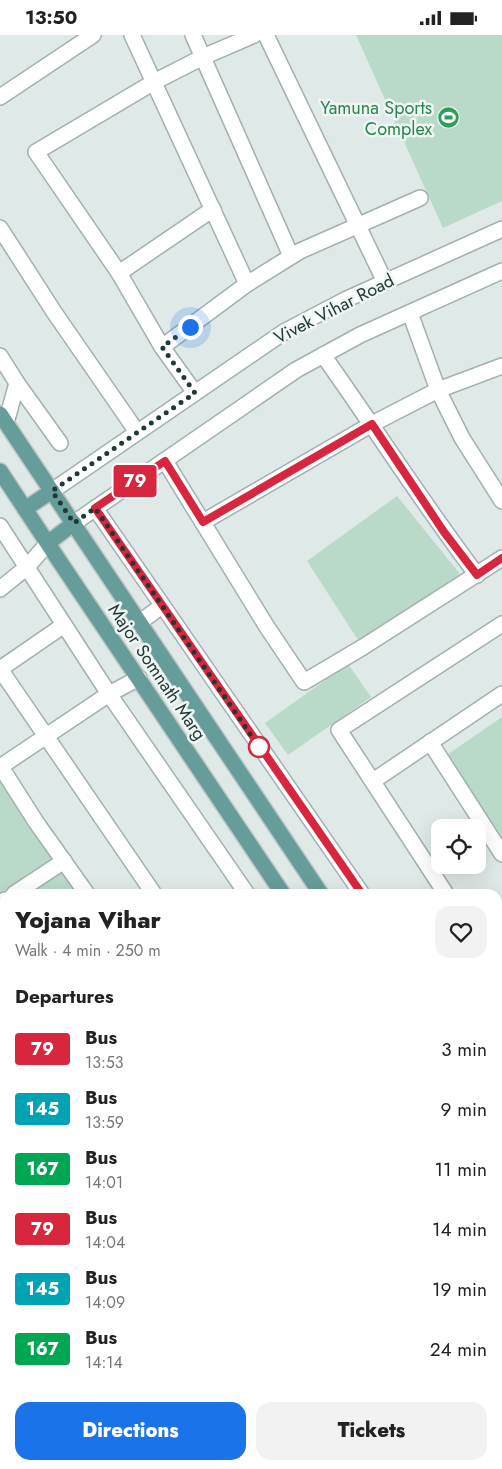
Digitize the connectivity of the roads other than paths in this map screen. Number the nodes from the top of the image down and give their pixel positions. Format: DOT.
graph roads {
  1 [pos="93,35"];
  2 [pos="132,35"];
  3 [pos="193,35"];
  4 [pos="254,35"];
  5 [pos="266,35"];
  6 [pos="203,57"];
  7 [pos="154,82"];
  8 [pos="0,97"];
  9 [pos="420,198"];
  10 [pos="212,209"];
  11 [pos="358,226"];
  12 [pos="0,228"];
  13 [pos="502,229"];
  14 [pos="291,256"];
  15 [pos="502,271"];
  16 [pos="119,273"];
  17 [pos="385,282"];
  18 [pos="247,284"];
  19 [pos="410,313"];
  20 [pos="162,347"];
  21 [pos="323,355"];
  22 [pos="0,356"];
  23 [pos="502,366"];
  24 [pos="17,383"];
  25 [pos="438,390"];
  26 [pos="195,393"];
  27 [pos="3,418"];
  28 [pos="372,424"];
  29 [pos="137,432"];
  30 [pos="60,443"];
  31 [pos="165,461"];
  32 [pos="0,471"];
  33 [pos="52,491"];
  34 [pos="502,501"];
  35 [pos="95,508"];
  36 [pos="25,509"];
  37 [pos="203,522"];
  38 [pos="74,523"];
  39 [pos="0,526"];
  40 [pos="48,543"];
  41 [pos="502,558"];
  42 [pos="27,567"];
  43 [pos="477,575"];
  44 [pos="0,589"];
  45 [pos="162,607"];
  46 [pos="140,622"];
  47 [pos="502,623"];
  48 [pos="64,625"];
  49 [pos="0,669"];
  50 [pos="139,678"];
  51 [pos="109,694"];
  52 [pos="502,694"];
  53 [pos="46,736"];
  54 [pos="430,742"];
  55 [pos="0,767"];
  56 [pos="373,781"];
  57 [pos="502,855"];
  58 [pos="64,861"];
  59 [pos="22,889"];
  60 [pos="84,889"];
  61 [pos="151,889"];
  62 [pos="241,889"];
  63 [pos="280,889"];
  64 [pos="318,889"];
  65 [pos="359,889"];
  66 [pos="443,889"];
  1 -- 8 [label="street"];
  2 -- 7 [label="street"];
  3 -- 6 [label="street"];
  4 -- 6 [label="street"];
  5 -- 11 [label="street"];
  6 -- 7 [label="street"];
  6 -- 14 [label="street"];
  7 -- 10 [label="street"];
  7 -- 16 [label="street"];
  9 -- 11 [label="street"];
  10 -- 16 [label="street"];
  10 -- 18 [label="street"];
  11 -- 14 [label="street"];
  11 -- 17 [label="street"];
  12 -- 29 [label="street"];
  13 -- 17 [label="street, Vivek Vihar Road"];
  14 -- 18 [label="street"];
  15 -- 19 [label="street"];
  16 -- 20 [label="street"];
  17 -- 26 [label="street, Vivek Vihar Road"];
  18 -- 20 [label="street"];
  19 -- 21 [label="street"];
  19 -- 25 [label="street"];
  20 -- 26 [label="street"];
  21 -- 28 [label="street"];
  21 -- 31 [label="street"];
  22 -- 24 [label="street"];
  23 -- 25 [label="street"];
  24 -- 27 [label="street"];
  24 -- 30 [label="street"];
  25 -- 28 [label="street"];
  25 -- 34 [label="street"];
  26 -- 29 [label="street, Vivek Vihar Road"];
  27 -- 33 [label="main road, Major Somnath Marg"];
  28 -- 37 [label="street"];
  28 -- 43 [label="street"];
  29 -- 33 [label="street, Vivek Vihar Road"];
  31 -- 35 [label="street"];
  31 -- 37 [label="street"];
  32 -- 36 [label="main road, Major Somnath Marg"];
  33 -- 36 [label="main road"];
  33 -- 38 [label="main road, Major Somnath Marg"];
  35 -- 38 [label="street"];
  35 -- 45 [label="street"];
  36 -- 40 [label="main road, Major Somnath Marg"];
  37 -- 43 [label="street"];
  38 -- 40 [label="main road"];
  38 -- 46 [label="main road, Major Somnath Marg"];
  39 -- 42 [label="street"];
  40 -- 42 [label="street"];
  40 -- 50 [label="main road, Major Somnath Marg"];
  41 -- 43 [label="street"];
  42 -- 44 [label="street"];
  42 -- 48 [label="street"];
  45 -- 46 [label="street"];
  45 -- 65 [label="street"];
  46 -- 64 [label="main road, Major Somnath Marg"];
  47 -- 56 [label="street"];
  48 -- 49 [label="street"];
  48 -- 51 [label="street"];
  49 -- 53 [label="street"];
  50 -- 51 [label="street"];
  50 -- 63 [label="main road, Major Somnath Marg"];
  51 -- 53 [label="street"];
  51 -- 62 [label="street"];
  52 -- 54 [label="street"];
  53 -- 55 [label="street"];
  53 -- 61 [label="street"];
  54 -- 56 [label="street"];
  54 -- 57 [label="street"];
  55 -- 58 [label="street"];
  56 -- 66 [label="street"];
  58 -- 59 [label="street"];
  58 -- 60 [label="street"];
}
